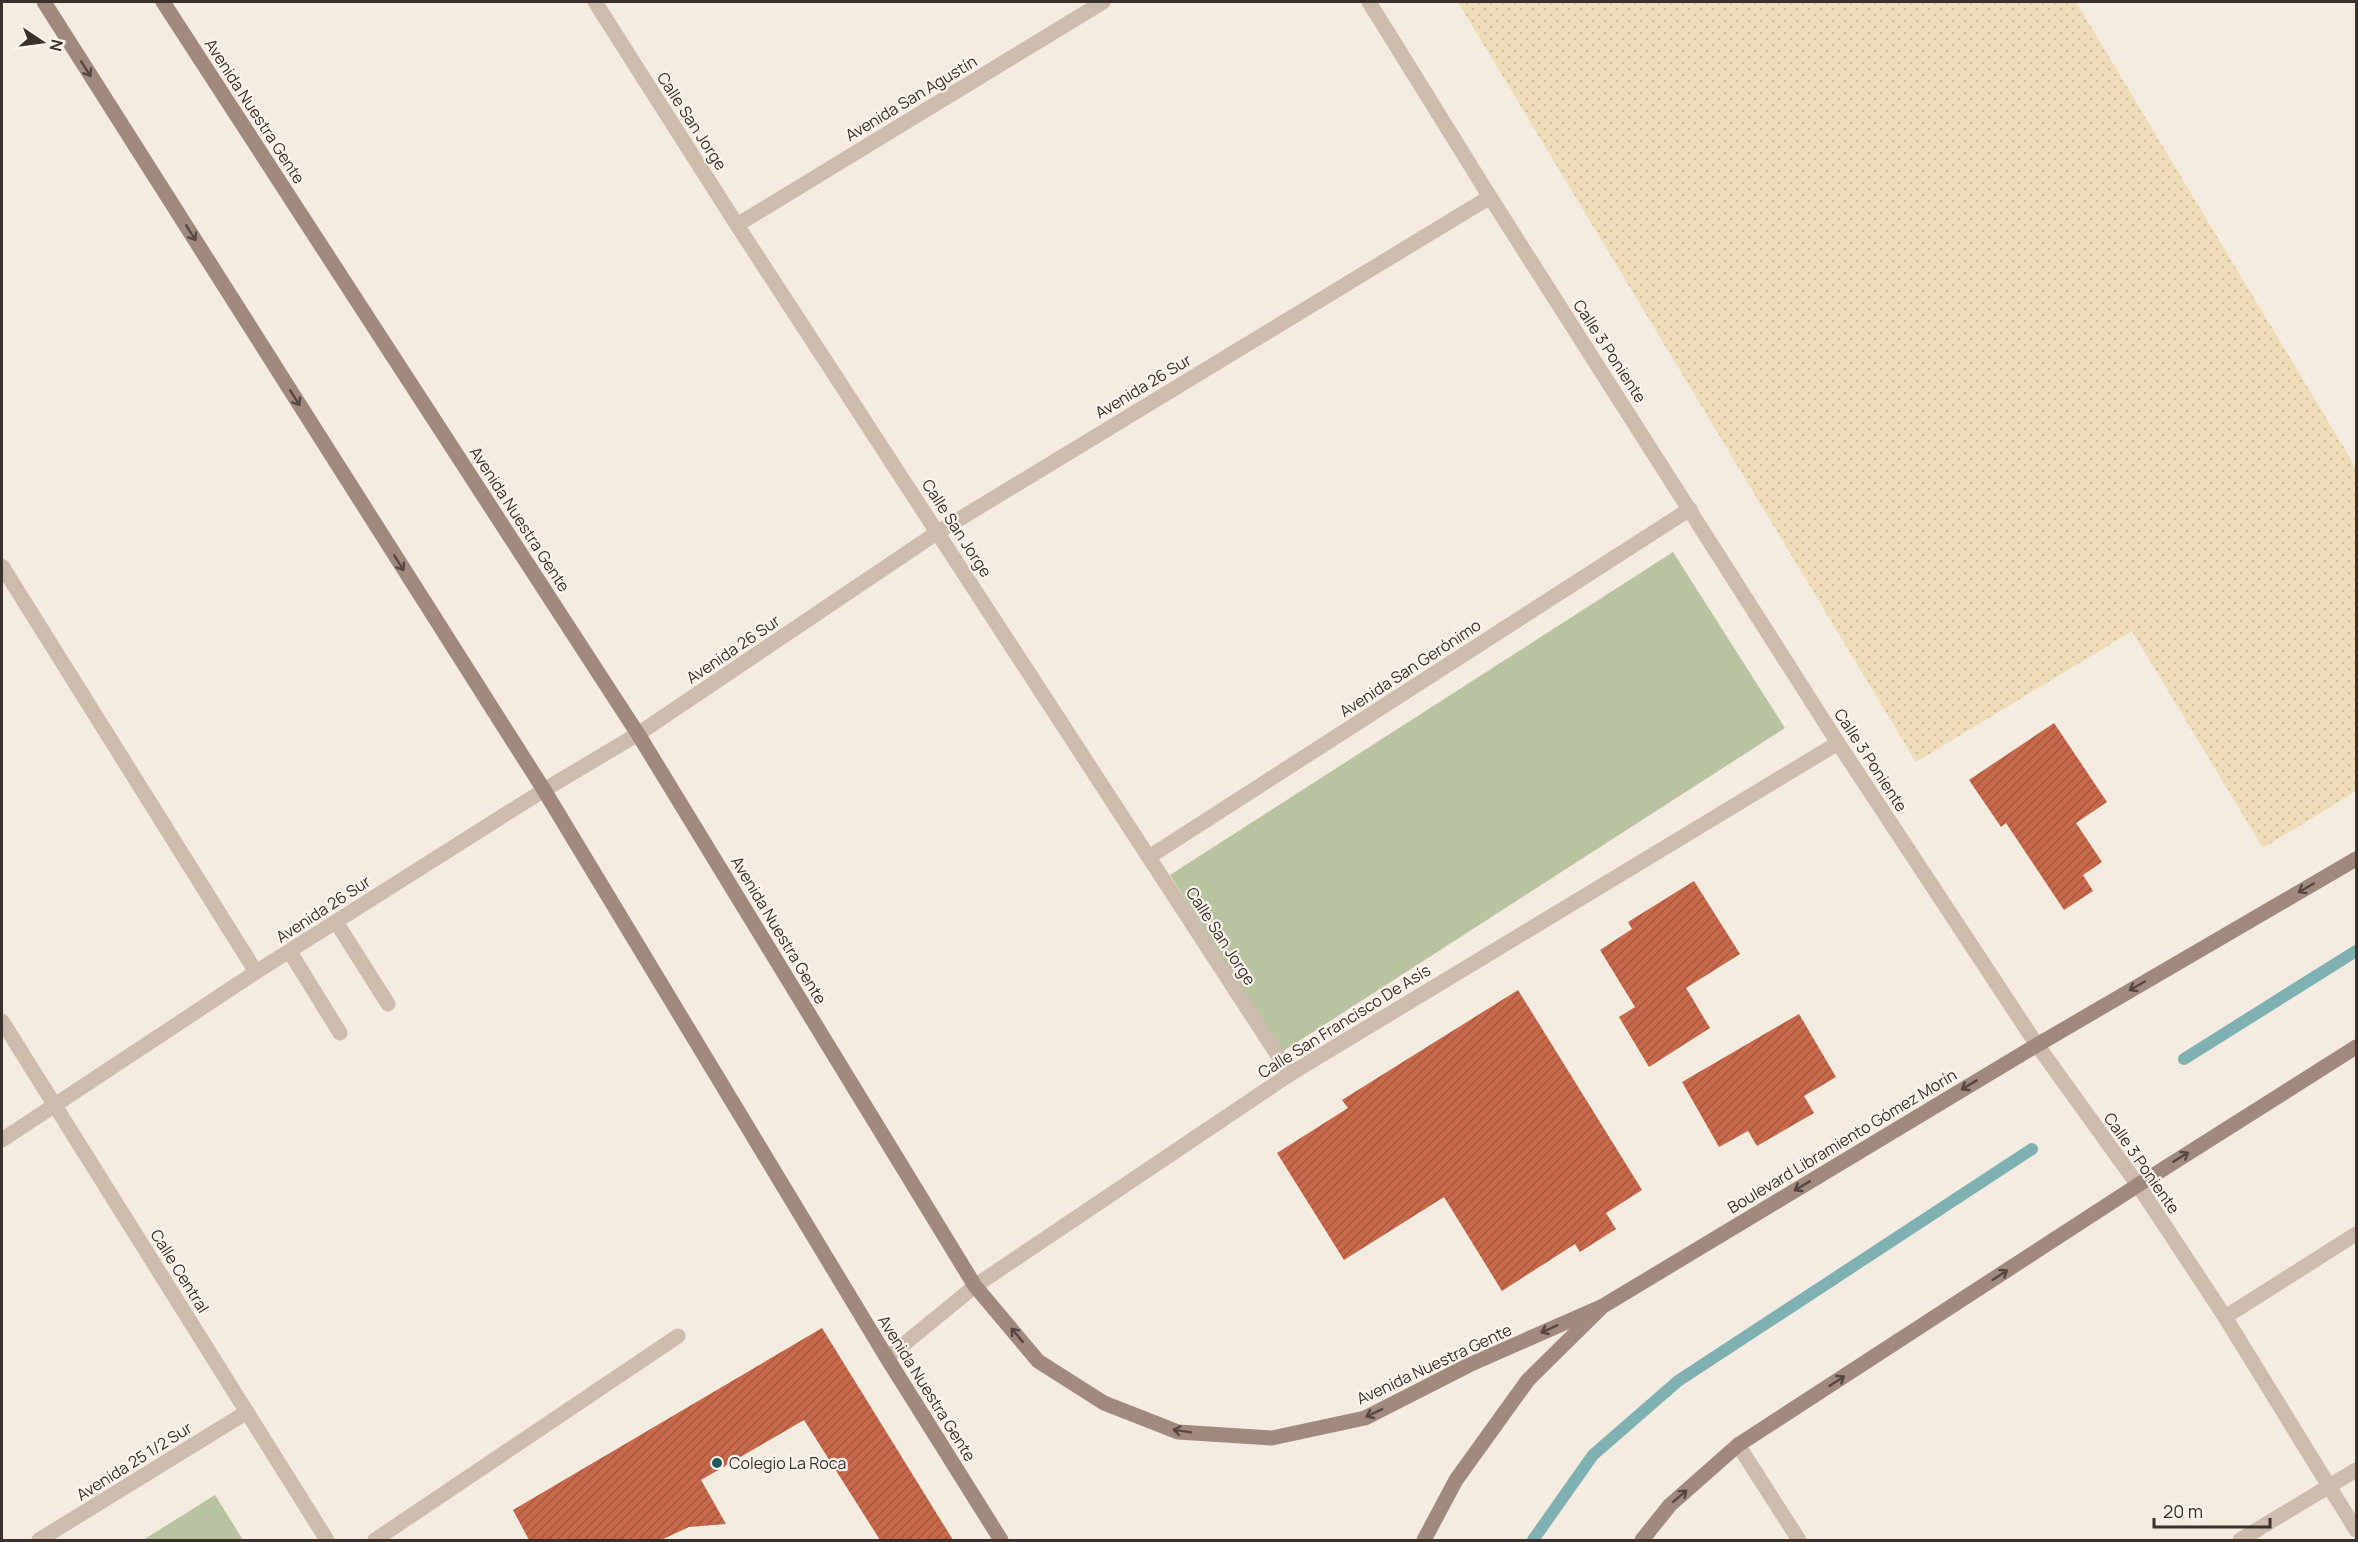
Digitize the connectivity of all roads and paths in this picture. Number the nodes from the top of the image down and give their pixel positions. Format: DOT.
graph roads {
  1 [pos="44,2"];
  2 [pos="163,2"];
  3 [pos="595,2"];
  4 [pos="1103,2"];
  5 [pos="1369,2"];
  6 [pos="1490,197"];
  7 [pos="738,225"];
  8 [pos="1690,509"];
  9 [pos="938,532"];
  10 [pos="2,566"];
  11 [pos="638,734"];
  12 [pos="1838,743"];
  13 [pos="544,790"];
  14 [pos="1149,857"];
  15 [pos="2356,859"];
  16 [pos="336,922"];
  17 [pos="290,952"];
  18 [pos="256,972"];
  19 [pos="388,1004"];
  20 [pos="2,1021"];
  21 [pos="340,1033"];
  22 [pos="2037,1045"];
  23 [pos="2356,1047"];
  24 [pos="1290,1074"];
  25 [pos="56,1106"];
  26 [pos="2,1140"];
  27 [pos="2138,1185"];
  28 [pos="2356,1234"];
  29 [pos="975,1286"];
  30 [pos="1603,1306"];
  31 [pos="2225,1317"];
  32 [pos="678,1336"];
  33 [pos="887,1358"];
  34 [pos="247,1412"];
  35 [pos="1738,1445"];
  36 [pos="2356,1470"];
  37 [pos="2330,1486"];
  38 [pos="2356,1530"];
  39 [pos="41,1540"];
  40 [pos="327,1540"];
  41 [pos="375,1540"];
  42 [pos="1001,1540"];
  43 [pos="1424,1540"];
  44 [pos="1642,1540"];
  45 [pos="1799,1540"];
  46 [pos="2240,1540"];
  1 -- 13 [label="main road, Avenida Nuestra Gente, one-way"];
  2 -- 11 [label="main road, Avenida Nuestra Gente"];
  3 -- 7 [label="street, Calle San Jorge"];
  4 -- 7 [label="street, Avenida San Agustín"];
  5 -- 6 [label="street, Calle 3 Poniente"];
  6 -- 8 [label="street, Calle 3 Poniente"];
  6 -- 9 [label="street, Avenida 26 Sur"];
  7 -- 9 [label="street, Calle San Jorge"];
  8 -- 12 [label="street, Calle 3 Poniente"];
  8 -- 14 [label="street, Avenida San Gerónimo"];
  9 -- 11 [label="street, Avenida 26 Sur"];
  9 -- 14 [label="street, Calle San Jorge"];
  10 -- 18 [label="street"];
  11 -- 13 [label="street, Avenida 26 Sur"];
  11 -- 29 [label="main road, Avenida Nuestra Gente"];
  12 -- 22 [label="street, Calle 3 Poniente"];
  12 -- 24 [label="street, Calle San Francisco De Asís"];
  13 -- 16 [label="street, Avenida 26 Sur"];
  13 -- 33 [label="main road, Avenida Nuestra Gente"];
  14 -- 24 [label="street, Calle San Jorge"];
  15 -- 22 [label="main road, Boulevard Libramiento Gómez Morín, one-way"];
  16 -- 17 [label="street, Avenida 26 Sur"];
  16 -- 19 [label="street"];
  17 -- 18 [label="street, Avenida 26 Sur"];
  17 -- 21 [label="street"];
  18 -- 25 [label="street, Avenida 26 Sur"];
  20 -- 25 [label="street, Calle Central"];
  22 -- 27 [label="street, Calle 3 Poniente"];
  22 -- 30 [label="main road, Boulevard Libramiento Gómez Morín, one-way"];
  27 -- 23 [label="main road, one-way"];
  24 -- 29 [label="street, Calle San Francisco De Asís"];
  25 -- 26 [label="street, Avenida 26 Sur"];
  25 -- 34 [label="street, Calle Central"];
  27 -- 31 [label="street, Calle 3 Poniente"];
  35 -- 27 [label="main road, one-way"];
  28 -- 31 [label="street"];
  30 -- 29 [label="main road, Avenida Nuestra Gente, one-way"];
  29 -- 33 [label="street, Calle San Francisco De Asís"];
  30 -- 43 [label="main road, Boulevard Libramiento Gómez Morín"];
  31 -- 37 [label="street, Calle 3 Poniente"];
  32 -- 41 [label="street"];
  33 -- 42 [label="main road, Avenida Nuestra Gente"];
  34 -- 39 [label="street, Avenida 25 1/2 Sur"];
  34 -- 40 [label="street, Calle Central"];
  44 -- 35 [label="main road, one-way"];
  35 -- 45 [label="street"];
  36 -- 37 [label="street"];
  37 -- 38 [label="street, Calle 3 Poniente"];
  37 -- 46 [label="street"];
}
